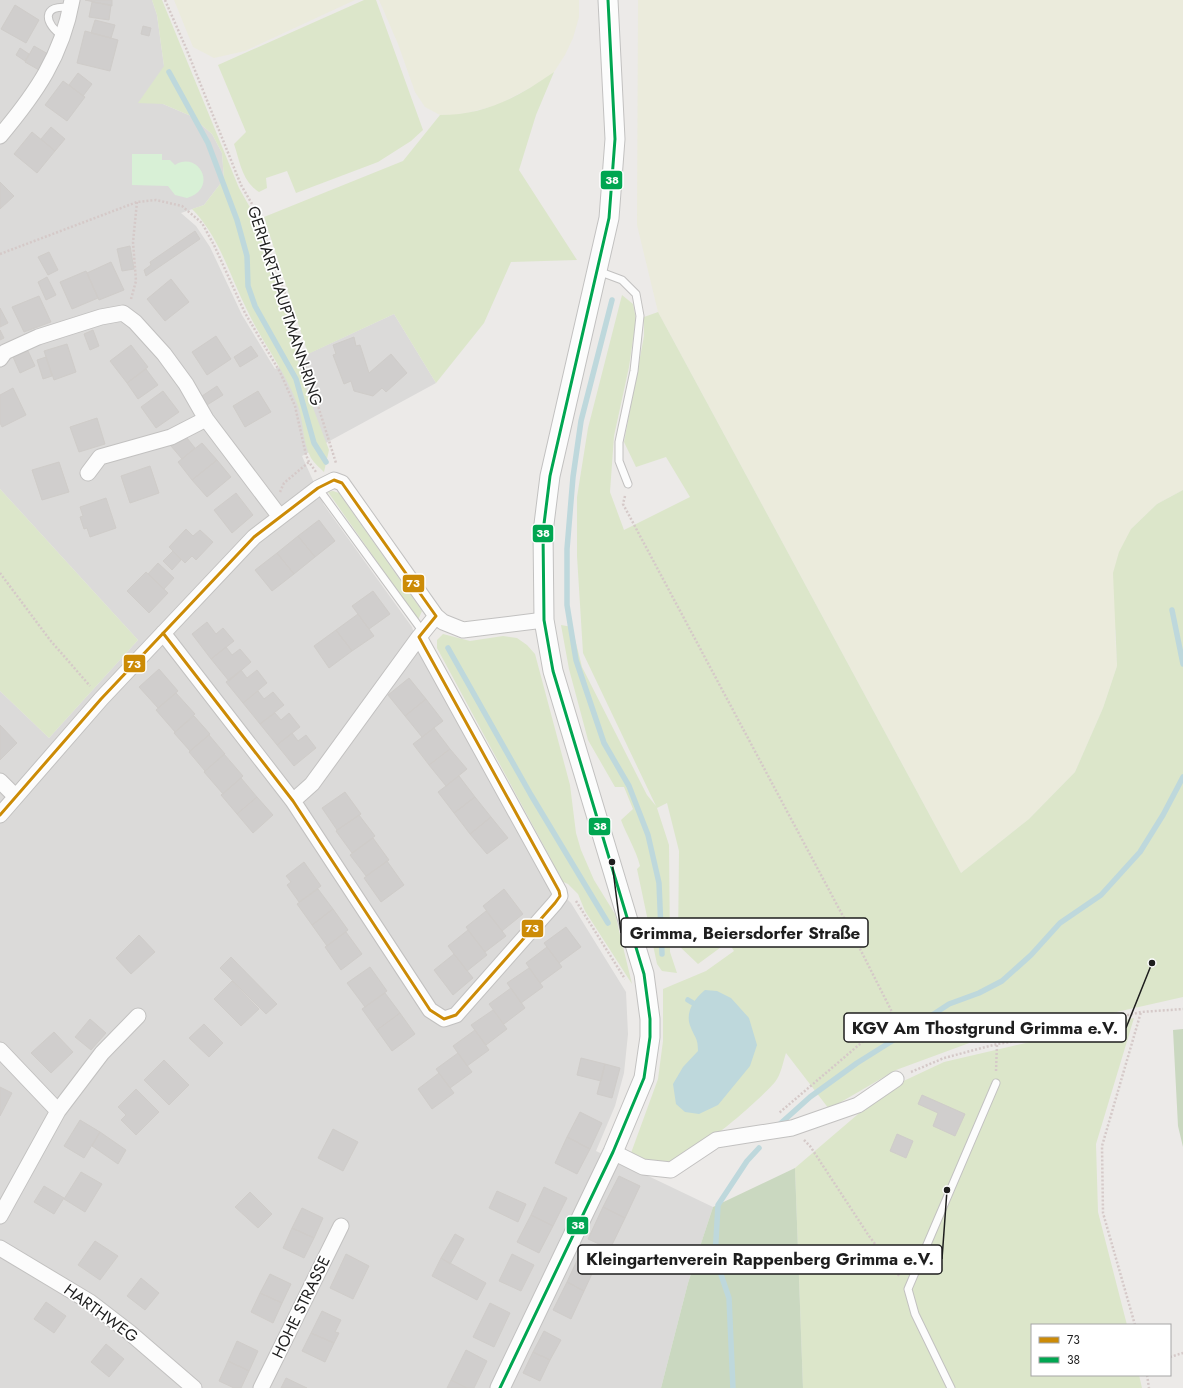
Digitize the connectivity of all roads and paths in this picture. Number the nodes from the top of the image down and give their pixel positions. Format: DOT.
graph roads {
  1 [pos="165,0"];
  2 [pos="608,0"];
  3 [pos="72,4"];
  4 [pos="64,37"];
  5 [pos="0,136"];
  6 [pos="137,202"];
  7 [pos="0,254"];
  8 [pos="598,271"];
  9 [pos="123,312"];
  10 [pos="0,359"];
  11 [pos="206,419"];
  12 [pos="309,462"];
  13 [pos="88,473"];
  14 [pos="342,483"];
  15 [pos="628,484"];
  16 [pos="322,486"];
  17 [pos="275,512"];
  18 [pos="0,573"];
  19 [pos="436,616"];
  20 [pos="544,620"];
  21 [pos="163,633"];
  22 [pos="421,635"];
  23 [pos="101,699"];
  24 [pos="0,781"];
  25 [pos="15,796"];
  26 [pos="293,802"];
  27 [pos="0,814"];
  28 [pos="559,891"];
  29 [pos="629,986"];
  30 [pos="1183,1009"];
  31 [pos="1141,1012"];
  32 [pos="138,1016"];
  33 [pos="997,1044"];
  34 [pos="0,1050"];
  35 [pos="896,1079"];
  36 [pos="996,1083"];
  37 [pos="58,1111"];
  38 [pos="792,1128"];
  39 [pos="761,1134"];
  40 [pos="613,1152"];
  41 [pos="0,1216"];
  42 [pos="341,1226"];
  43 [pos="0,1248"];
  44 [pos="908,1289"];
  45 [pos="1135,1324"];
  46 [pos="1183,1353"];
  47 [pos="1171,1357"];
  48 [pos="1147,1376"];
  49 [pos="194,1388"];
  50 [pos="261,1388"];
  51 [pos="500,1388"];
  52 [pos="951,1388"];
  53 [pos="1149,1388"];
  1 -- 14 [label="path, GERHART-HAUPTMANN-RING"];
  2 -- 8 [label="street"];
  3 -- 4 [label="street"];
  3 -- 4 [label="lane"];
  4 -- 5 [label="street"];
  6 -- 7 [label="path"];
  6 -- 9 [label="path"];
  6 -- 12 [label="path"];
  8 -- 15 [label="lane"];
  8 -- 20 [label="street"];
  9 -- 10 [label="street"];
  9 -- 11 [label="street"];
  11 -- 13 [label="street"];
  11 -- 17 [label="street"];
  12 -- 16 [label="path"];
  12 -- 17 [label="path"];
  14 -- 16 [label="street"];
  14 -- 19 [label="street"];
  15 -- 39 [label="path"];
  16 -- 17 [label="street"];
  16 -- 22 [label="lane"];
  17 -- 21 [label="street"];
  18 -- 23 [label="path"];
  19 -- 20 [label="street"];
  19 -- 22 [label="street"];
  20 -- 40 [label="street"];
  21 -- 23 [label="street"];
  21 -- 26 [label="street"];
  22 -- 26 [label="street"];
  22 -- 28 [label="street"];
  23 -- 25 [label="street"];
  24 -- 25 [label="street"];
  25 -- 27 [label="street"];
  26 -- 28 [label="street"];
  28 -- 29 [label="path"];
  30 -- 31 [label="path"];
  31 -- 33 [label="path"];
  31 -- 45 [label="path"];
  32 -- 37 [label="street"];
  33 -- 35 [label="path"];
  33 -- 36 [label="path"];
  34 -- 37 [label="street"];
  35 -- 38 [label="street"];
  36 -- 44 [label="lane"];
  37 -- 41 [label="street"];
  38 -- 39 [label="street"];
  38 -- 44 [label="path"];
  39 -- 40 [label="street"];
  40 -- 51 [label="street"];
  42 -- 50 [label="street, HOHE STRASSE"];
  43 -- 49 [label="street, HARTHWEG"];
  44 -- 52 [label="lane"];
  46 -- 47 [label="path"];
  48 -- 53 [label="path"];
}
